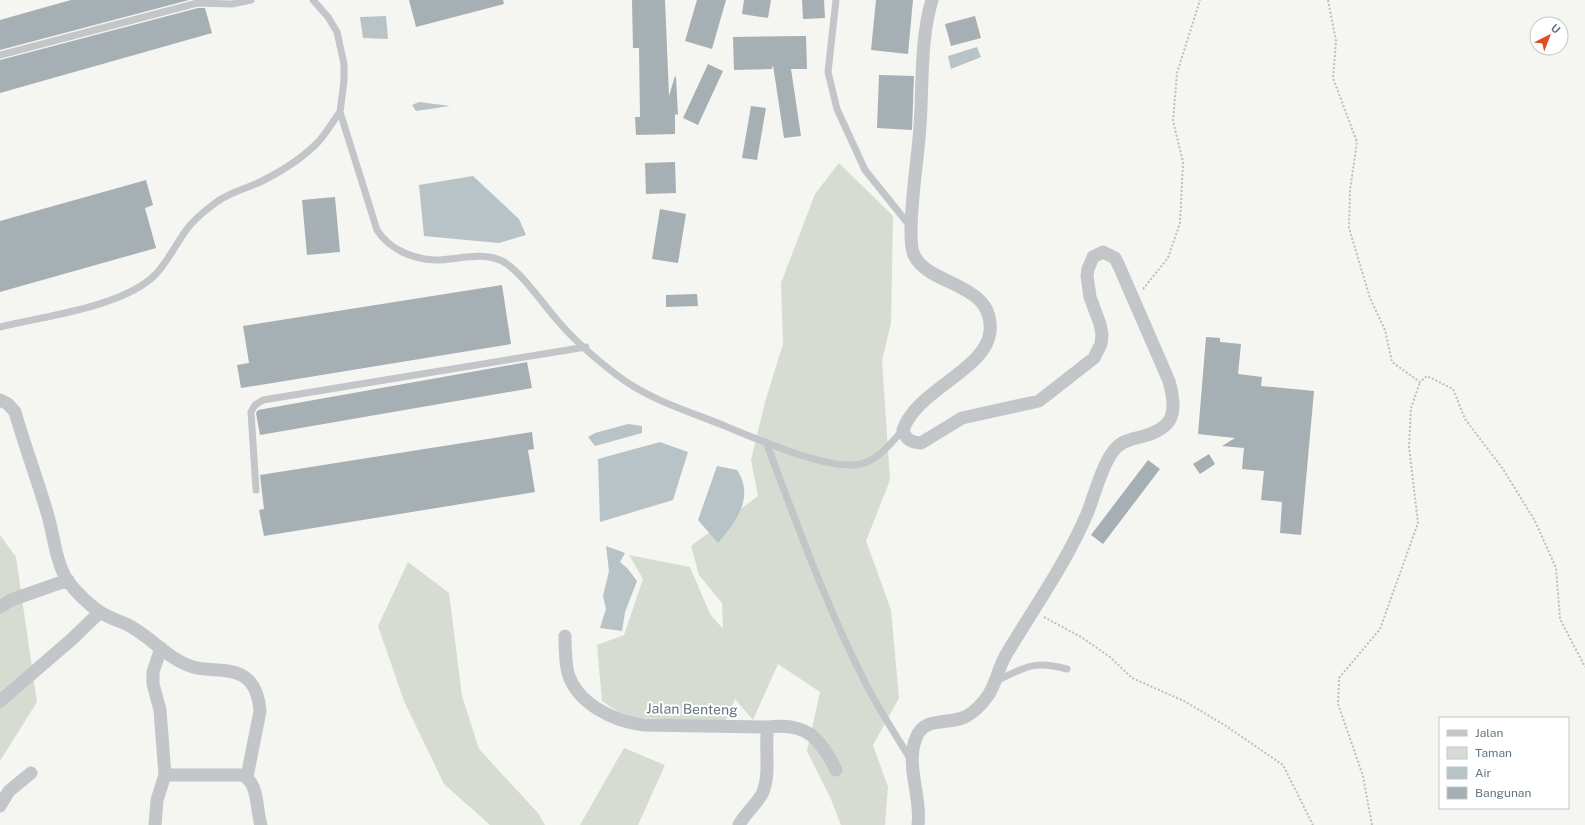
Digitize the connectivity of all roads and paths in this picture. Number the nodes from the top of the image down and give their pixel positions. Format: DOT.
graph roads {
  1 [pos="251,0"];
  2 [pos="312,0"];
  3 [pos="836,0"];
  4 [pos="932,0"];
  5 [pos="1200,0"];
  6 [pos="1328,0"];
  7 [pos="0,55"];
  8 [pos="340,112"];
  9 [pos="911,228"];
  10 [pos="1142,294"];
  11 [pos="0,327"];
  12 [pos="586,348"];
  13 [pos="1420,382"];
  14 [pos="0,400"];
  15 [pos="903,430"];
  16 [pos="766,442"];
  17 [pos="256,490"];
  18 [pos="68,580"];
  19 [pos="0,607"];
  20 [pos="100,612"];
  21 [pos="1034,612"];
  22 [pos="565,636"];
  23 [pos="161,648"];
  24 [pos="1585,666"];
  25 [pos="1067,669"];
  26 [pos="996,681"];
  27 [pos="0,701"];
  28 [pos="768,727"];
  29 [pos="912,762"];
  30 [pos="836,770"];
  31 [pos="31,773"];
  32 [pos="164,775"];
  33 [pos="247,777"];
  34 [pos="0,806"];
  35 [pos="155,825"];
  36 [pos="261,825"];
  37 [pos="739,825"];
  38 [pos="918,825"];
  39 [pos="1313,825"];
  40 [pos="1372,825"];
  1 -- 7 [label="lane"];
  2 -- 8 [label="lane"];
  3 -- 9 [label="lane"];
  4 -- 9 [label="street"];
  5 -- 10 [label="path"];
  6 -- 13 [label="path"];
  8 -- 11 [label="lane"];
  8 -- 12 [label="lane"];
  9 -- 15 [label="street"];
  12 -- 16 [label="lane"];
  12 -- 17 [label="lane"];
  13 -- 24 [label="path"];
  13 -- 40 [label="path"];
  14 -- 18 [label="street"];
  15 -- 16 [label="lane"];
  15 -- 21 [label="street"];
  16 -- 29 [label="lane"];
  18 -- 19 [label="street"];
  18 -- 20 [label="street"];
  20 -- 23 [label="street"];
  20 -- 27 [label="street"];
  21 -- 26 [label="street"];
  21 -- 39 [label="path"];
  22 -- 28 [label="street, Jalan Benteng"];
  23 -- 32 [label="street"];
  23 -- 33 [label="street"];
  25 -- 26 [label="lane"];
  26 -- 29 [label="street"];
  28 -- 30 [label="street, Jalan Benteng"];
  28 -- 37 [label="street"];
  29 -- 38 [label="street"];
  31 -- 34 [label="street"];
  32 -- 33 [label="street"];
  32 -- 35 [label="street"];
  33 -- 36 [label="street"];
}
